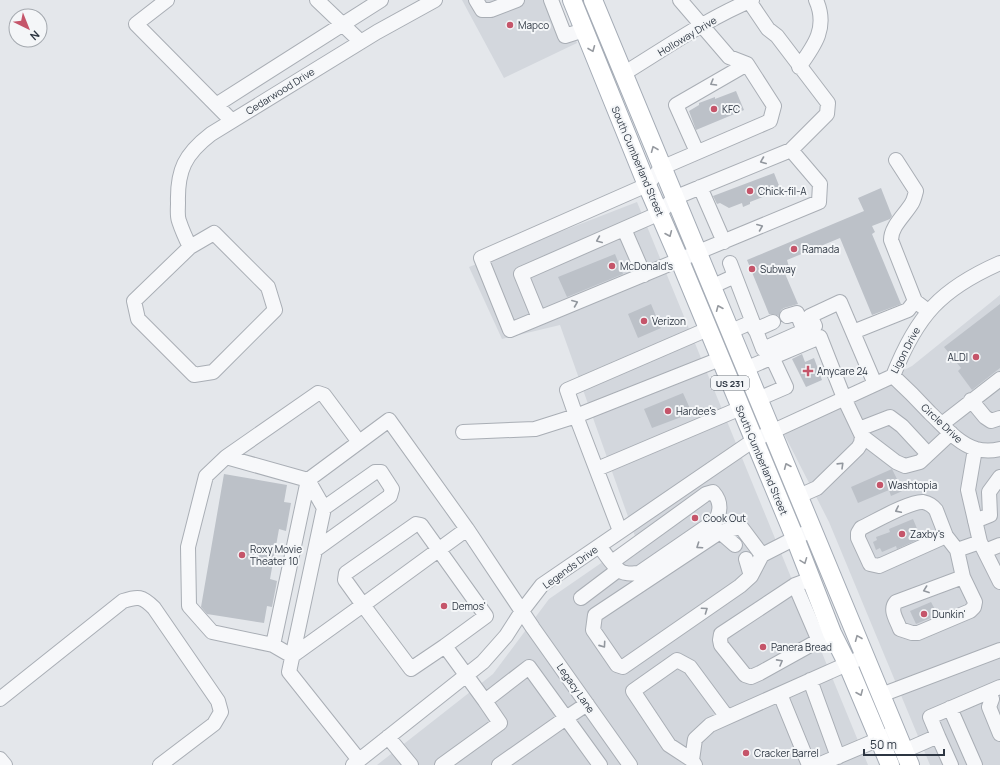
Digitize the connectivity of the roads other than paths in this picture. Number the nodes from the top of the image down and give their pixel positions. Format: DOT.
graph roads {
  1 [pos="167,0"];
  2 [pos="317,0"];
  3 [pos="381,0"];
  4 [pos="435,0"];
  5 [pos="476,0"];
  6 [pos="517,0"];
  7 [pos="551,0"];
  8 [pos="572,0"];
  9 [pos="593,0"];
  10 [pos="680,0"];
  11 [pos="816,0"];
  12 [pos="750,1"];
  13 [pos="342,24"];
  14 [pos="703,26"];
  15 [pos="584,30"];
  16 [pos="361,42"];
  17 [pos="747,64"];
  18 [pos="799,66"];
  19 [pos="623,74"];
  20 [pos="216,105"];
  21 [pos="232,121"];
  22 [pos="791,150"];
  23 [pos="697,152"];
  24 [pos="896,160"];
  25 [pos="661,168"];
  26 [pos="647,185"];
  27 [pos="700,187"];
  28 [pos="674,198"];
  29 [pos="660,212"];
  30 [pos="624,229"];
  31 [pos="724,242"];
  32 [pos="190,247"];
  33 [pos="697,253"];
  34 [pos="680,261"];
  35 [pos="1000,263"];
  36 [pos="644,276"];
  37 [pos="711,287"];
  38 [pos="915,301"];
  39 [pos="928,312"];
  40 [pos="787,316"];
  41 [pos="539,318"];
  42 [pos="773,322"];
  43 [pos="754,326"];
  44 [pos="708,330"];
  45 [pos="813,331"];
  46 [pos="730,332"];
  47 [pos="853,332"];
  48 [pos="772,357"];
  49 [pos="720,359"];
  50 [pos="745,369"];
  51 [pos="893,376"];
  52 [pos="1000,379"];
  53 [pos="875,384"];
  54 [pos="844,398"];
  55 [pos="758,399"];
  56 [pos="971,400"];
  57 [pos="741,408"];
  58 [pos="576,416"];
  59 [pos="1000,418"];
  60 [pos="946,429"];
  61 [pos="772,431"];
  62 [pos="463,432"];
  63 [pos="861,432"];
  64 [pos="754,440"];
  65 [pos="359,442"];
  66 [pos="975,449"];
  67 [pos="1000,449"];
  68 [pos="928,454"];
  69 [pos="226,457"];
  70 [pos="596,469"];
  71 [pos="1000,477"];
  72 [pos="308,480"];
  73 [pos="799,496"];
  74 [pos="324,508"];
  75 [pos="995,513"];
  76 [pos="975,521"];
  77 [pos="468,529"];
  78 [pos="813,529"];
  79 [pos="620,531"];
  80 [pos="720,532"];
  81 [pos="946,536"];
  82 [pos="795,538"];
  83 [pos="1000,544"];
  84 [pos="735,545"];
  85 [pos="600,546"];
  86 [pos="982,547"];
  87 [pos="315,550"];
  88 [pos="439,550"];
  89 [pos="957,550"];
  90 [pos="762,555"];
  91 [pos="746,559"];
  92 [pos="621,568"];
  93 [pos="751,576"];
  94 [pos="963,577"];
  95 [pos="999,579"];
  96 [pos="803,582"];
  97 [pos="581,598"];
  98 [pos="363,605"];
  99 [pos="522,611"];
  100 [pos="826,637"];
  101 [pos="273,645"];
  102 [pos="445,646"];
  103 [pos="1000,650"];
  104 [pos="292,656"];
  105 [pos="865,656"];
  106 [pos="847,663"];
  107 [pos="466,676"];
  108 [pos="810,680"];
  109 [pos="994,692"];
  110 [pos="780,694"];
  111 [pos="881,695"];
  112 [pos="0,699"];
  113 [pos="485,701"];
  114 [pos="587,704"];
  115 [pos="950,708"];
  116 [pos="566,718"];
  117 [pos="727,718"];
  118 [pos="1000,718"];
  119 [pos="896,732"];
  120 [pos="1000,734"];
  121 [pos="938,736"];
  122 [pos="388,737"];
  123 [pos="879,739"];
  124 [pos="838,757"];
  125 [pos="907,758"];
  126 [pos="0,759"];
  127 [pos="693,762"];
  128 [pos="356,763"];
  129 [pos="407,764"];
  130 [pos="5,765"];
  131 [pos="160,765"];
  132 [pos="442,765"];
  133 [pos="499,765"];
  134 [pos="600,765"];
  135 [pos="630,765"];
  136 [pos="809,765"];
  137 [pos="818,765"];
  138 [pos="890,765"];
  139 [pos="951,765"];
  140 [pos="975,765"];
  1 -- 20 [label="street"];
  2 -- 13 [label="street"];
  3 -- 13 [label="street"];
  4 -- 16 [label="street, Cedarwood Drive"];
  5 -- 6 [label="street"];
  7 -- 15 [label="street"];
  8 -- 15 [label="main road, South Cumberland Street / US 231"];
  9 -- 19 [label="main road, South Cumberland Street / US 231"];
  10 -- 14 [label="street"];
  11 -- 18 [label="street"];
  12 -- 14 [label="street, Holloway Drive"];
  12 -- 18 [label="street"];
  13 -- 16 [label="street"];
  13 -- 20 [label="street"];
  14 -- 17 [label="street"];
  14 -- 19 [label="street, Holloway Drive"];
  15 -- 26 [label="main road, South Cumberland Street / US 231, one-way"];
  16 -- 21 [label="street, Cedarwood Drive"];
  17 -- 23 [label="street, one-way"];
  17 -- 23 [label="street"];
  18 -- 22 [label="street"];
  25 -- 19 [label="main road, South Cumberland Street / US 231, one-way"];
  20 -- 21 [label="street"];
  21 -- 32 [label="street, Cedarwood Drive"];
  22 -- 27 [label="street, one-way"];
  31 -- 22 [label="street, one-way"];
  23 -- 25 [label="street"];
  24 -- 38 [label="street"];
  25 -- 26 [label="street"];
  25 -- 28 [label="main road, South Cumberland Street / US 231"];
  26 -- 29 [label="main road, South Cumberland Street / US 231"];
  26 -- 41 [label="street"];
  27 -- 28 [label="street"];
  27 -- 31 [label="street"];
  28 -- 29 [label="street"];
  28 -- 33 [label="main road, South Cumberland Street / US 231"];
  29 -- 30 [label="street"];
  29 -- 34 [label="main road, South Cumberland Street / US 231, one-way"];
  30 -- 36 [label="street"];
  30 -- 41 [label="street, one-way"];
  31 -- 33 [label="street"];
  32 -- 32 [label="street"];
  33 -- 34 [label="street"];
  33 -- 37 [label="main road, South Cumberland Street / US 231"];
  34 -- 36 [label="street"];
  34 -- 44 [label="main road, South Cumberland Street / US 231"];
  35 -- 39 [label="street, Ligon Drive"];
  41 -- 36 [label="street, one-way"];
  37 -- 43 [label="street"];
  46 -- 37 [label="main road, South Cumberland Street / US 231, one-way"];
  38 -- 39 [label="street"];
  38 -- 47 [label="street"];
  39 -- 51 [label="street, Ligon Drive"];
  40 -- 45 [label="street"];
  42 -- 43 [label="street"];
  43 -- 45 [label="street"];
  43 -- 46 [label="street"];
  44 -- 49 [label="main road, South Cumberland Street / US 231"];
  44 -- 58 [label="street"];
  45 -- 47 [label="street"];
  45 -- 48 [label="street"];
  45 -- 54 [label="street"];
  46 -- 50 [label="main road, South Cumberland Street / US 231"];
  47 -- 53 [label="street"];
  48 -- 50 [label="street"];
  48 -- 55 [label="street"];
  49 -- 57 [label="main road, South Cumberland Street / US 231"];
  49 -- 58 [label="street"];
  50 -- 55 [label="main road, South Cumberland Street / US 231"];
  51 -- 53 [label="street, Ligon Drive"];
  51 -- 60 [label="street, Circle Drive"];
  52 -- 56 [label="street"];
  53 -- 54 [label="street, Ligon Drive"];
  54 -- 61 [label="street, Ligon Drive"];
  54 -- 63 [label="street"];
  55 -- 61 [label="main road, South Cumberland Street / US 231"];
  56 -- 59 [label="street"];
  56 -- 60 [label="street"];
  57 -- 64 [label="main road, South Cumberland Street / US 231"];
  57 -- 70 [label="street"];
  58 -- 62 [label="street"];
  58 -- 70 [label="street"];
  60 -- 66 [label="street, Circle Drive"];
  60 -- 68 [label="street"];
  61 -- 64 [label="street, Ligon Drive"];
  73 -- 61 [label="main road, South Cumberland Street / US 231, one-way"];
  63 -- 68 [label="street"];
  63 -- 68 [label="street"];
  73 -- 63 [label="street, one-way"];
  64 -- 79 [label="street, Legends Drive"];
  64 -- 82 [label="main road, South Cumberland Street / US 231"];
  65 -- 69 [label="street"];
  65 -- 72 [label="street"];
  65 -- 77 [label="street, Legacy Lane"];
  66 -- 67 [label="street, Circle Drive"];
  66 -- 76 [label="street"];
  69 -- 72 [label="street"];
  69 -- 101 [label="street"];
  70 -- 79 [label="street"];
  71 -- 75 [label="street"];
  72 -- 74 [label="street"];
  72 -- 101 [label="street"];
  73 -- 78 [label="main road, South Cumberland Street / US 231"];
  74 -- 87 [label="street"];
  74 -- 87 [label="street"];
  75 -- 76 [label="street"];
  76 -- 86 [label="street"];
  77 -- 88 [label="street"];
  77 -- 99 [label="street, Legacy Lane"];
  78 -- 82 [label="street"];
  105 -- 78 [label="main road, South Cumberland Street / US 231, one-way"];
  79 -- 85 [label="street, Legends Drive"];
  80 -- 84 [label="street"];
  80 -- 90 [label="street"];
  80 -- 93 [label="street, one-way"];
  81 -- 81 [label="street, one-way"];
  81 -- 89 [label="street"];
  82 -- 90 [label="street"];
  82 -- 96 [label="main road, South Cumberland Street / US 231, one-way"];
  83 -- 86 [label="street"];
  85 -- 92 [label="street"];
  85 -- 99 [label="street, Legends Drive"];
  86 -- 89 [label="street"];
  86 -- 95 [label="street"];
  87 -- 104 [label="street"];
  88 -- 98 [label="street"];
  88 -- 98 [label="street"];
  88 -- 102 [label="street"];
  89 -- 94 [label="street"];
  90 -- 93 [label="street"];
  91 -- 93 [label="street"];
  92 -- 92 [label="street"];
  92 -- 97 [label="street"];
  94 -- 94 [label="street, one-way"];
  96 -- 100 [label="main road, South Cumberland Street / US 231"];
  96 -- 100 [label="street, one-way"];
  98 -- 102 [label="street"];
  98 -- 104 [label="street"];
  99 -- 107 [label="street, Legends Drive"];
  99 -- 114 [label="street, Legacy Lane"];
  100 -- 106 [label="main road, South Cumberland Street / US 231"];
  101 -- 104 [label="street"];
  102 -- 107 [label="street"];
  103 -- 111 [label="street"];
  104 -- 128 [label="street"];
  105 -- 106 [label="street"];
  105 -- 111 [label="main road, South Cumberland Street / US 231"];
  106 -- 108 [label="street"];
  106 -- 123 [label="main road, South Cumberland Street / US 231, one-way"];
  107 -- 113 [label="street"];
  107 -- 122 [label="street, Legends Drive"];
  108 -- 110 [label="street"];
  108 -- 124 [label="street"];
  109 -- 115 [label="street"];
  109 -- 118 [label="street"];
  109 -- 120 [label="street"];
  110 -- 117 [label="street"];
  110 -- 136 [label="street"];
  111 -- 119 [label="main road, South Cumberland Street / US 231"];
  112 -- 131 [label="street"];
  113 -- 116 [label="street"];
  113 -- 132 [label="street"];
  114 -- 116 [label="street"];
  114 -- 135 [label="street, Legacy Lane"];
  115 -- 121 [label="street"];
  115 -- 140 [label="street"];
  116 -- 133 [label="street"];
  116 -- 134 [label="street"];
  117 -- 127 [label="street"];
  117 -- 127 [label="street"];
  119 -- 123 [label="street"];
  119 -- 125 [label="main road, South Cumberland Street / US 231"];
  121 -- 125 [label="street"];
  121 -- 139 [label="street"];
  122 -- 128 [label="street, Legends Drive"];
  122 -- 129 [label="street"];
  123 -- 124 [label="street"];
  123 -- 138 [label="main road, South Cumberland Street / US 231"];
  124 -- 137 [label="street"];
  126 -- 130 [label="street"];
}
